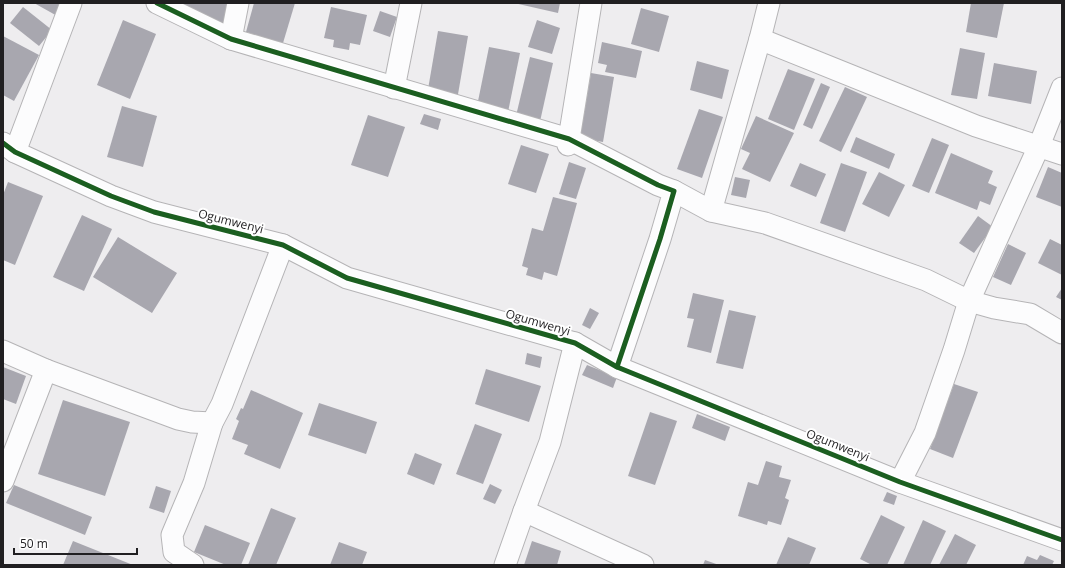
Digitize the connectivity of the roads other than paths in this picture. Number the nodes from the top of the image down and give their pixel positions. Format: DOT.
graph roads {
  1 [pos="72,3"];
  2 [pos="158,3"];
  3 [pos="238,3"];
  4 [pos="411,3"];
  5 [pos="591,3"];
  6 [pos="769,3"];
  7 [pos="231,39"];
  8 [pos="760,39"];
  9 [pos="394,88"];
  10 [pos="1062,88"];
  11 [pos="569,139"];
  12 [pos="1039,146"];
  13 [pos="9,147"];
  14 [pos="1062,154"];
  15 [pos="674,191"];
  16 [pos="711,211"];
  17 [pos="283,245"];
  18 [pos="969,302"];
  19 [pos="1062,333"];
  20 [pos="576,343"];
  21 [pos="3,351"];
  22 [pos="617,367"];
  23 [pos="46,370"];
  24 [pos="212,423"];
  25 [pos="3,481"];
  26 [pos="900,482"];
  27 [pos="524,512"];
  28 [pos="1062,540"];
  29 [pos="193,565"];
  30 [pos="505,565"];
  31 [pos="642,565"];
  1 -- 13 [label="street"];
  2 -- 7 [label="street"];
  3 -- 7 [label="street"];
  4 -- 9 [label="street"];
  5 -- 11 [label="street"];
  6 -- 8 [label="street"];
  7 -- 9 [label="street"];
  8 -- 12 [label="street"];
  8 -- 16 [label="street"];
  9 -- 11 [label="street"];
  10 -- 12 [label="street"];
  11 -- 15 [label="street"];
  12 -- 14 [label="street"];
  12 -- 18 [label="street"];
  13 -- 17 [label="street, Ogumwenyi"];
  15 -- 16 [label="street"];
  15 -- 22 [label="street"];
  16 -- 18 [label="street"];
  17 -- 20 [label="street, Ogumwenyi"];
  17 -- 24 [label="street"];
  18 -- 19 [label="street"];
  18 -- 26 [label="street"];
  20 -- 22 [label="street, Ogumwenyi"];
  20 -- 27 [label="street"];
  21 -- 23 [label="street"];
  22 -- 26 [label="street, Ogumwenyi"];
  23 -- 24 [label="street"];
  23 -- 25 [label="street"];
  24 -- 29 [label="street"];
  26 -- 28 [label="street, Ogumwenyi"];
  27 -- 30 [label="street"];
  27 -- 31 [label="street"];
}
